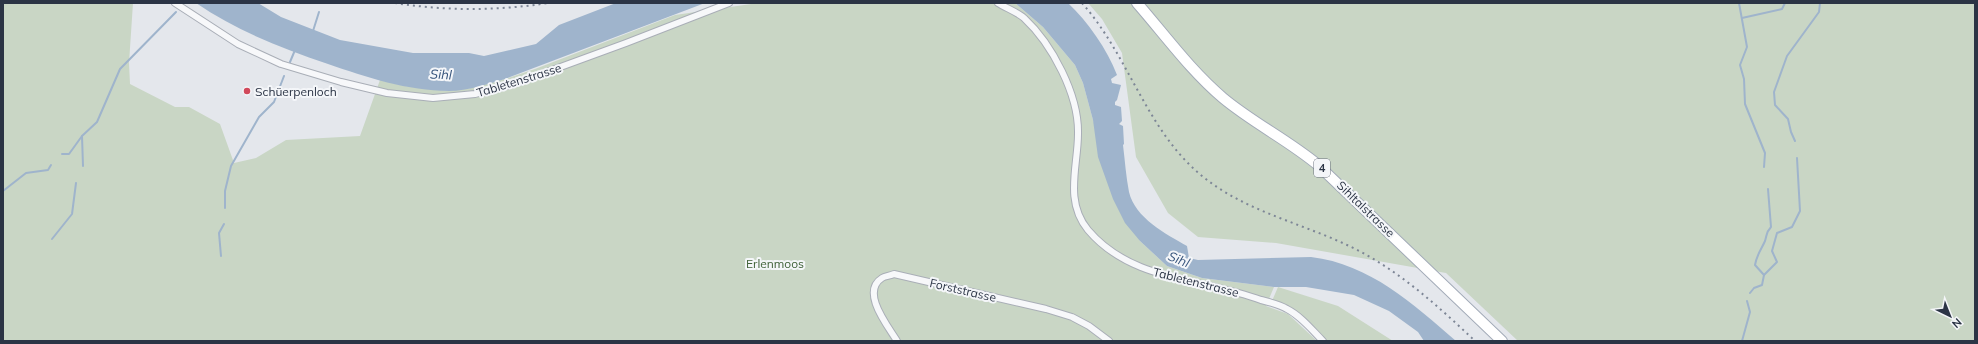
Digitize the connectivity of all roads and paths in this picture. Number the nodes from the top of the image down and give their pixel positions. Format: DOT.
graph roads {
  1 [pos="175,3"];
  2 [pos="729,3"];
  3 [pos="998,3"];
  4 [pos="1137,3"];
  5 [pos="897,341"];
  6 [pos="1109,341"];
  7 [pos="1323,341"];
  8 [pos="1502,341"];
  1 -- 2 [label="street, Tabletenstrasse"];
  3 -- 7 [label="street, Tabletenstrasse"];
  4 -- 8 [label="main road, Sihltalstrasse / 4"];
  5 -- 6 [label="street, Forststrasse"];
}
